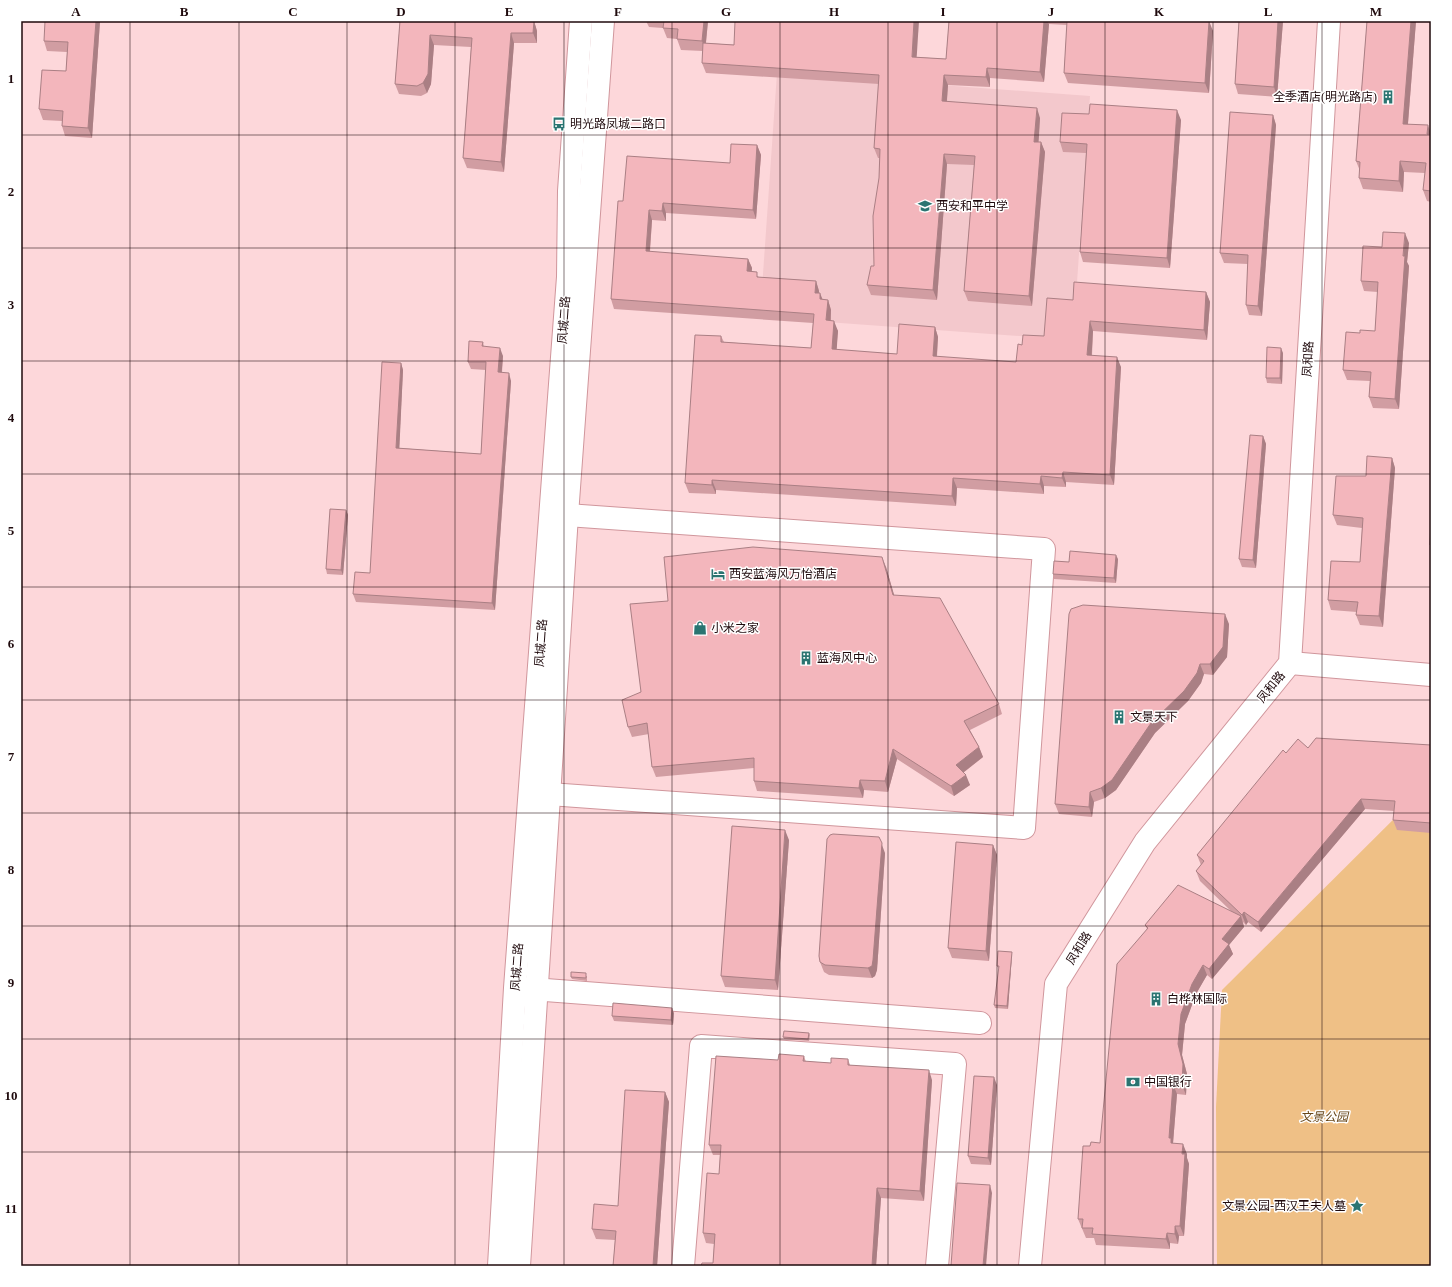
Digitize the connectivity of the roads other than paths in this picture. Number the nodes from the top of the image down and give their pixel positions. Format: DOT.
graph roads {
  1 [pos="581,21"];
  2 [pos="603,21"];
  3 [pos="1329,21"];
  4 [pos="567,515"];
  5 [pos="1290,664"];
  6 [pos="1431,675"];
  7 [pos="549,794"];
  8 [pos="526,989"];
  9 [pos="980,1023"];
  10 [pos="499,1266"];
  11 [pos="519,1266"];
  12 [pos="684,1266"];
  13 [pos="937,1266"];
  14 [pos="1030,1266"];
  1 -- 8 [label="street, 凤城二路"];
  2 -- 4 [label="street, 凤城二路"];
  3 -- 5 [label="street, 凤和路"];
  4 -- 7 [label="street, 凤城二路"];
  4 -- 7 [label="street"];
  5 -- 6 [label="street"];
  5 -- 14 [label="street, 凤和路"];
  7 -- 8 [label="street, 凤城二路"];
  8 -- 9 [label="street"];
  8 -- 10 [label="street, 凤城二路"];
  8 -- 11 [label="street, 凤城二路"];
  12 -- 13 [label="street"];
}
